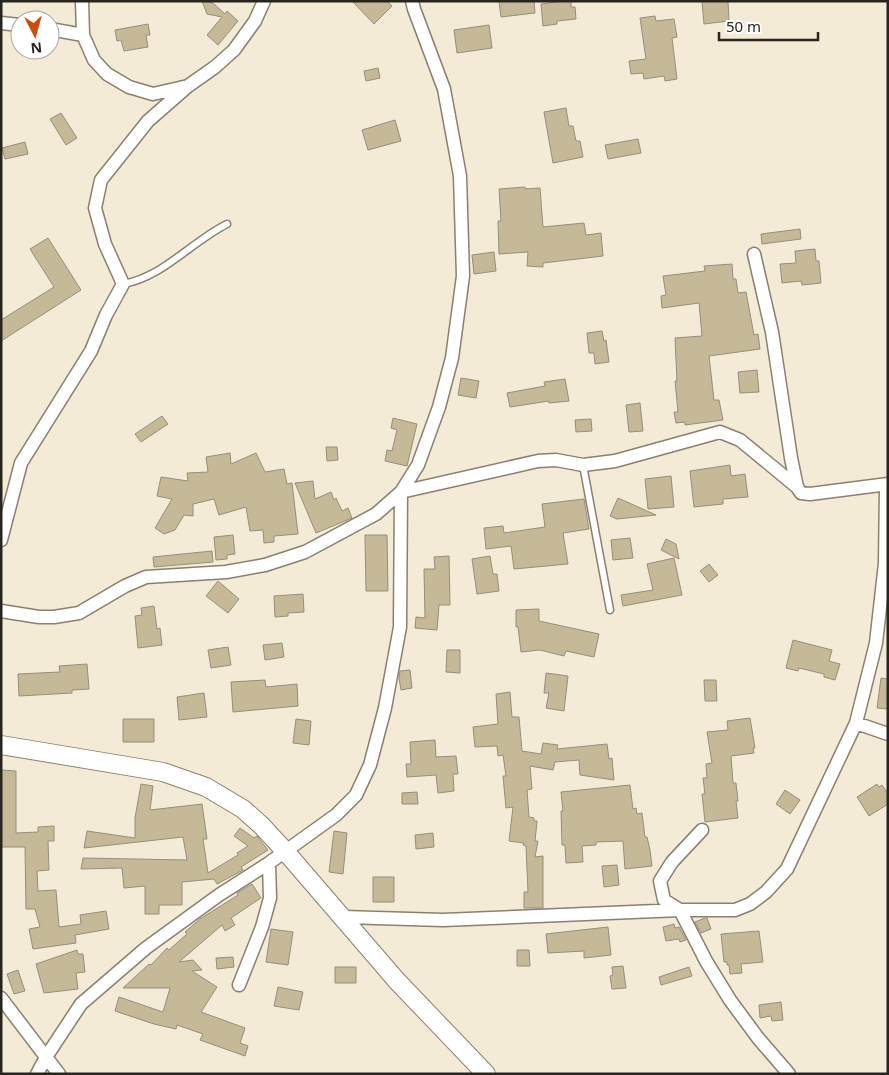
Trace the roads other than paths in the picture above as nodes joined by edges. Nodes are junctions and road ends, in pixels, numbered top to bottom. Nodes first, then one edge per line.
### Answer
1 (82, 1) edge
2 (264, 1) edge
3 (412, 1) edge
4 (60, 31) edge
5 (83, 35) junction
6 (188, 86) junction
7 (227, 224) dead end
8 (754, 254) dead end
9 (123, 284) junction
10 (583, 465) junction
11 (887, 484) edge
12 (797, 487) junction
13 (401, 492) junction
14 (1, 540) edge
15 (610, 610) dead end
16 (1, 611) edge
17 (856, 723) junction
18 (888, 734) edge
19 (1, 745) edge
20 (702, 830) dead end
21 (286, 851) junction
22 (269, 863) junction
23 (680, 910) junction
24 (343, 917) junction
25 (239, 985) dead end
26 (1, 998) edge
27 (46, 1057) junction
28 (38, 1074) edge
29 (59, 1074) edge
30 (486, 1074) edge
31 (789, 1074) edge

1 - 5 street
2 - 6 street
3 - 13 street
4 - 5 street
5 - 6 street
6 - 9 street
7 - 9 lane
8 - 12 street
9 - 14 street
10 - 12 street
10 - 13 street
10 - 15 lane
11 - 12 street
11 - 17 street
13 - 16 street
13 - 21 street
17 - 18 street
17 - 23 street
19 - 21 street
20 - 23 street
21 - 22 street
21 - 24 street
22 - 25 street
22 - 27 street
23 - 24 street
23 - 31 street
24 - 30 street
26 - 27 street
27 - 28 street
27 - 29 street

